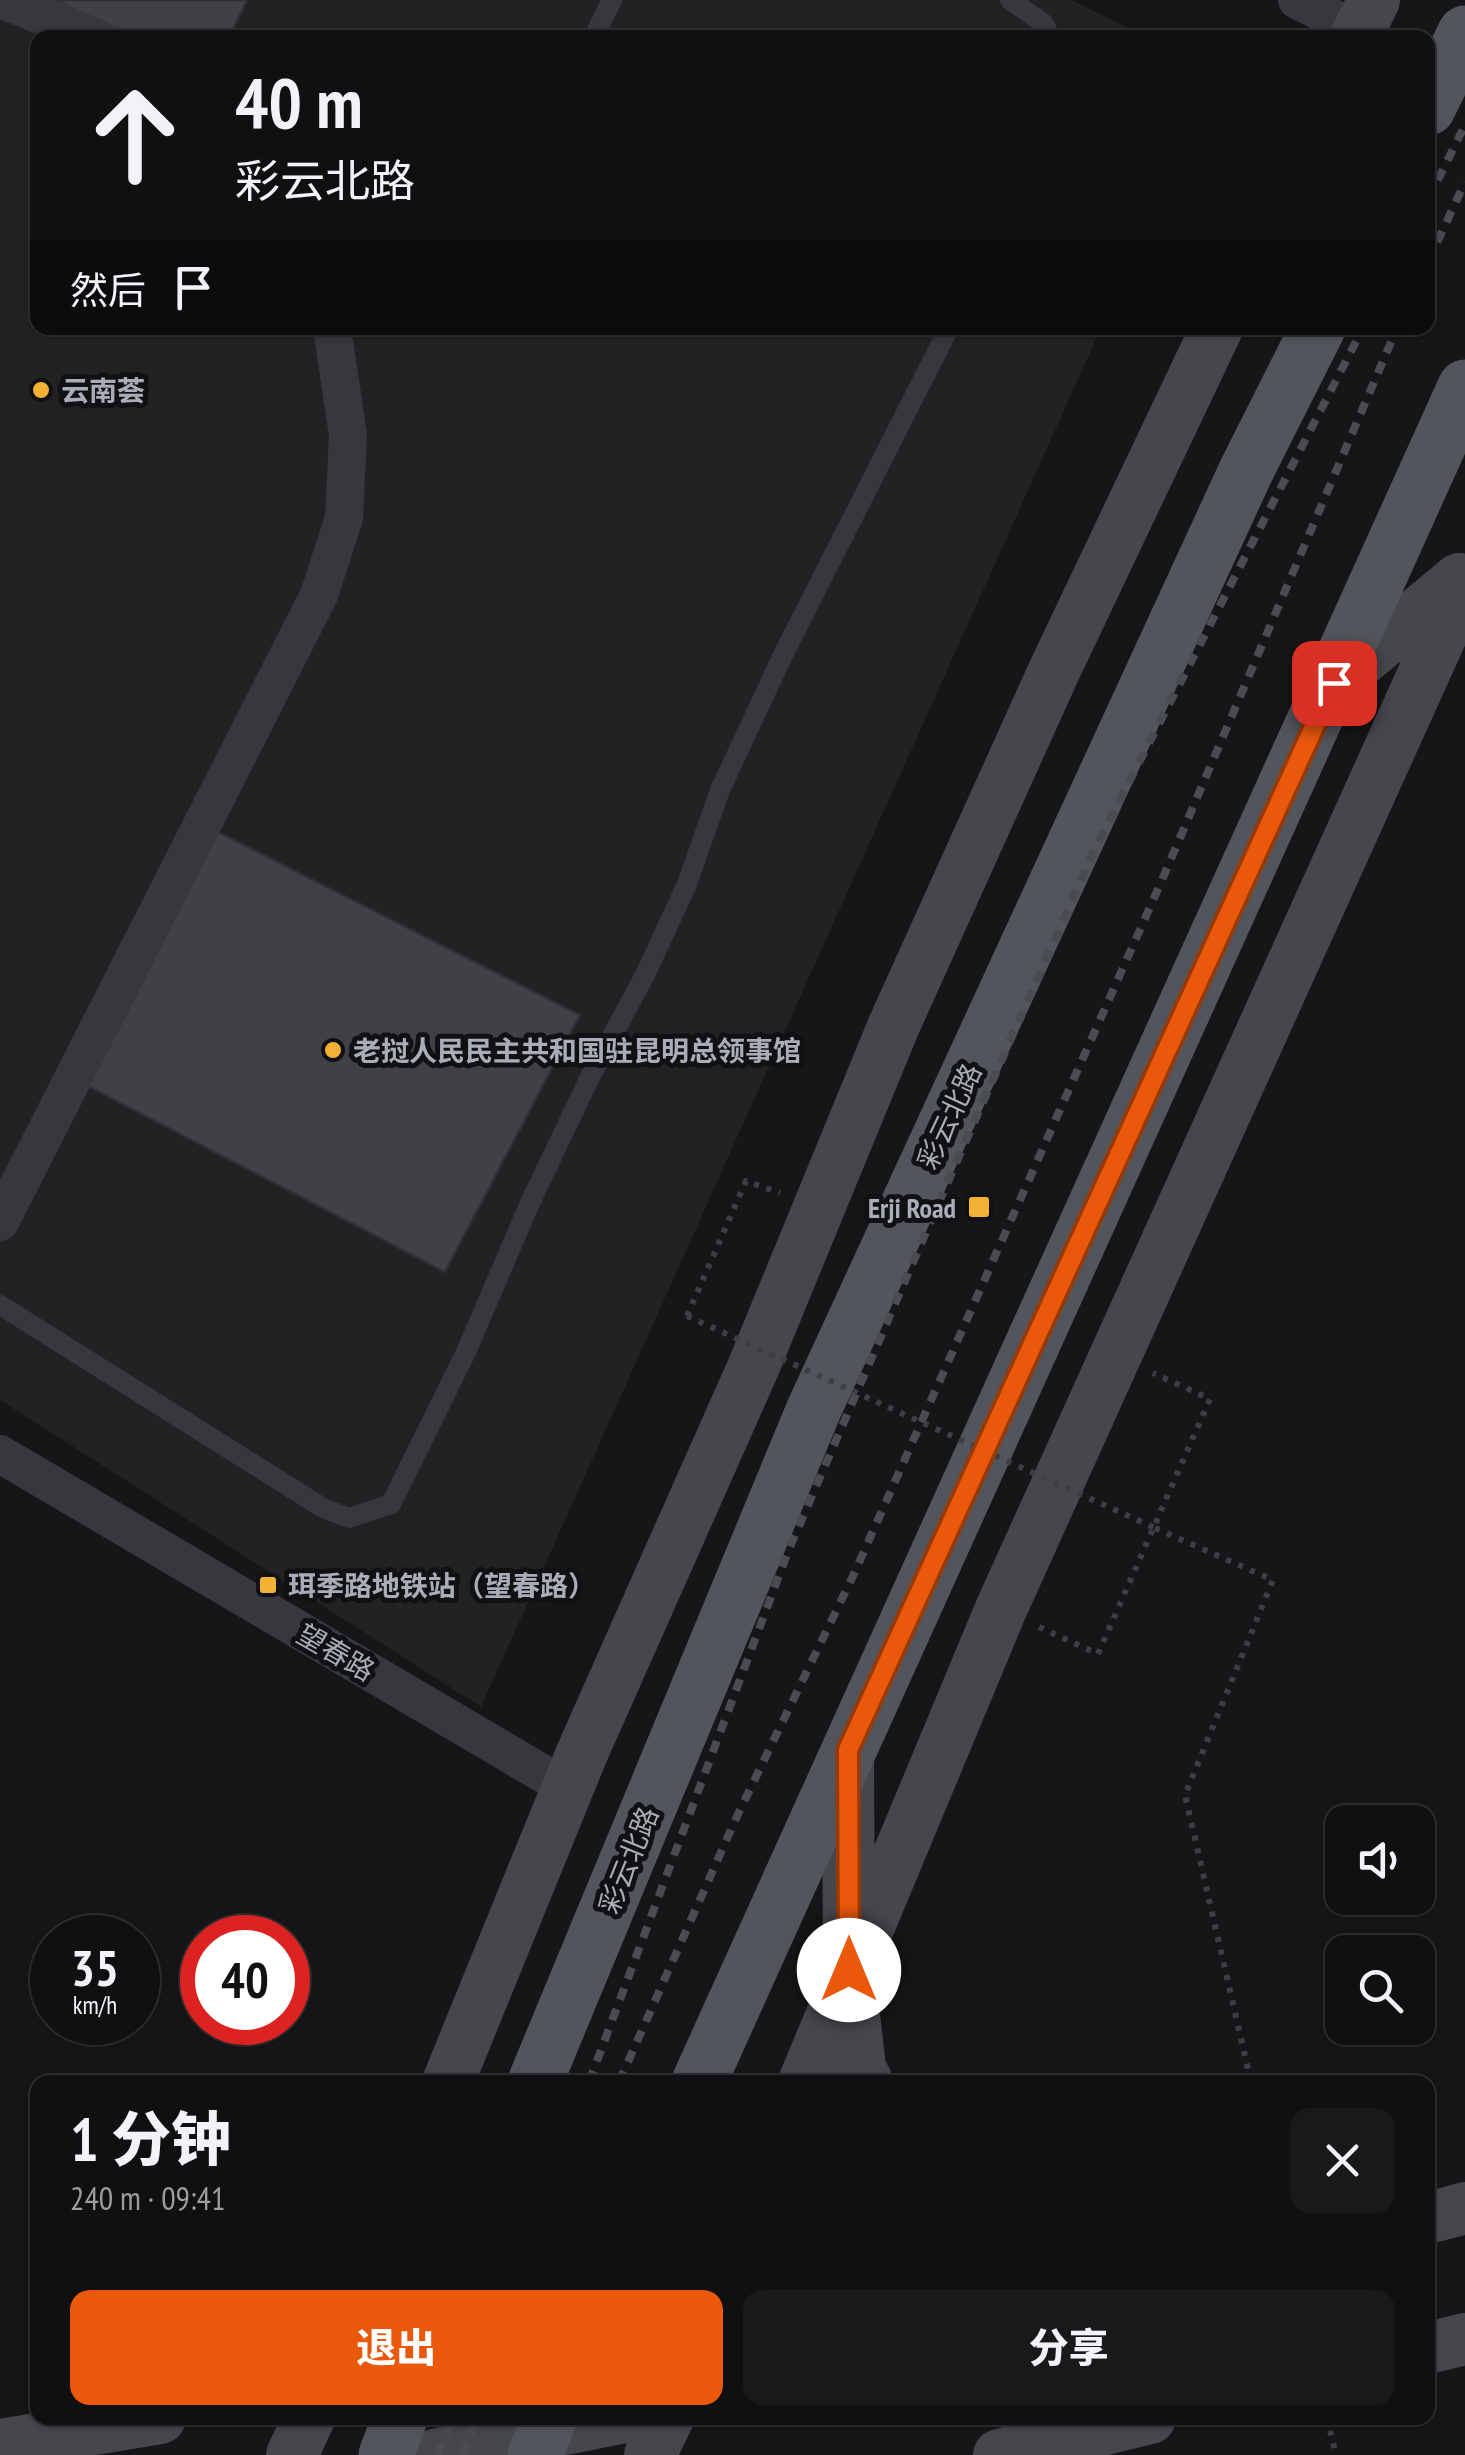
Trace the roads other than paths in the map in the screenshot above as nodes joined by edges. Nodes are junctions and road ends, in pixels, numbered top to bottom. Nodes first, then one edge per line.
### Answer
1 (3, 0) edge
2 (612, 0) edge
3 (1010, 0) edge
4 (1297, 0) edge
5 (1363, 23) edge
6 (76, 30) edge
7 (596, 30) edge
8 (1046, 30) edge
9 (1465, 33) edge
10 (1435, 94) edge
11 (333, 335) edge
12 (945, 335) edge
13 (1214, 335) edge
14 (1314, 335) edge
15 (1465, 387) edge
16 (1465, 574) edge
17 (1465, 589) edge
18 (1334, 683) junction
19 (0, 1222) edge
20 (0, 1304) edge
21 (0, 1454) edge
22 (848, 1750) junction
23 (569, 1788) junction
24 (849, 1970) junction
25 (451, 2075) edge
26 (539, 2075) edge
27 (702, 2075) edge
28 (807, 2075) edge
29 (864, 2075) edge
30 (1465, 2208) edge
31 (1435, 2216) edge
32 (1465, 2339) edge
33 (1435, 2346) edge
34 (119, 2425) edge
35 (306, 2425) edge
36 (397, 2425) edge
37 (590, 2425) edge
38 (665, 2425) edge
39 (1121, 2425) edge
40 (542, 2436) edge
41 (0, 2445) edge
42 (292, 2455) edge
43 (386, 2455) edge
44 (434, 2455) edge
45 (650, 2455) edge
46 (999, 2455) edge

1 - 6 street
2 - 7 lane
3 - 8 lane
4 - 5 street
9 - 10 main road
11 - 19 street
12 - 20 lane
13 - 23 street
14 - 26 main road, 彩云北路
15 - 18 main road
16 - 18 street
17 - 24 street
18 - 22 main road
21 - 23 street, 望春路
22 - 24 street
22 - 27 main road
23 - 25 street
24 - 28 street
24 - 29 street
30 - 31 street
32 - 33 street
34 - 41 street
35 - 42 street
36 - 43 main road
37 - 40 street
38 - 45 street
39 - 46 street
40 - 44 street

